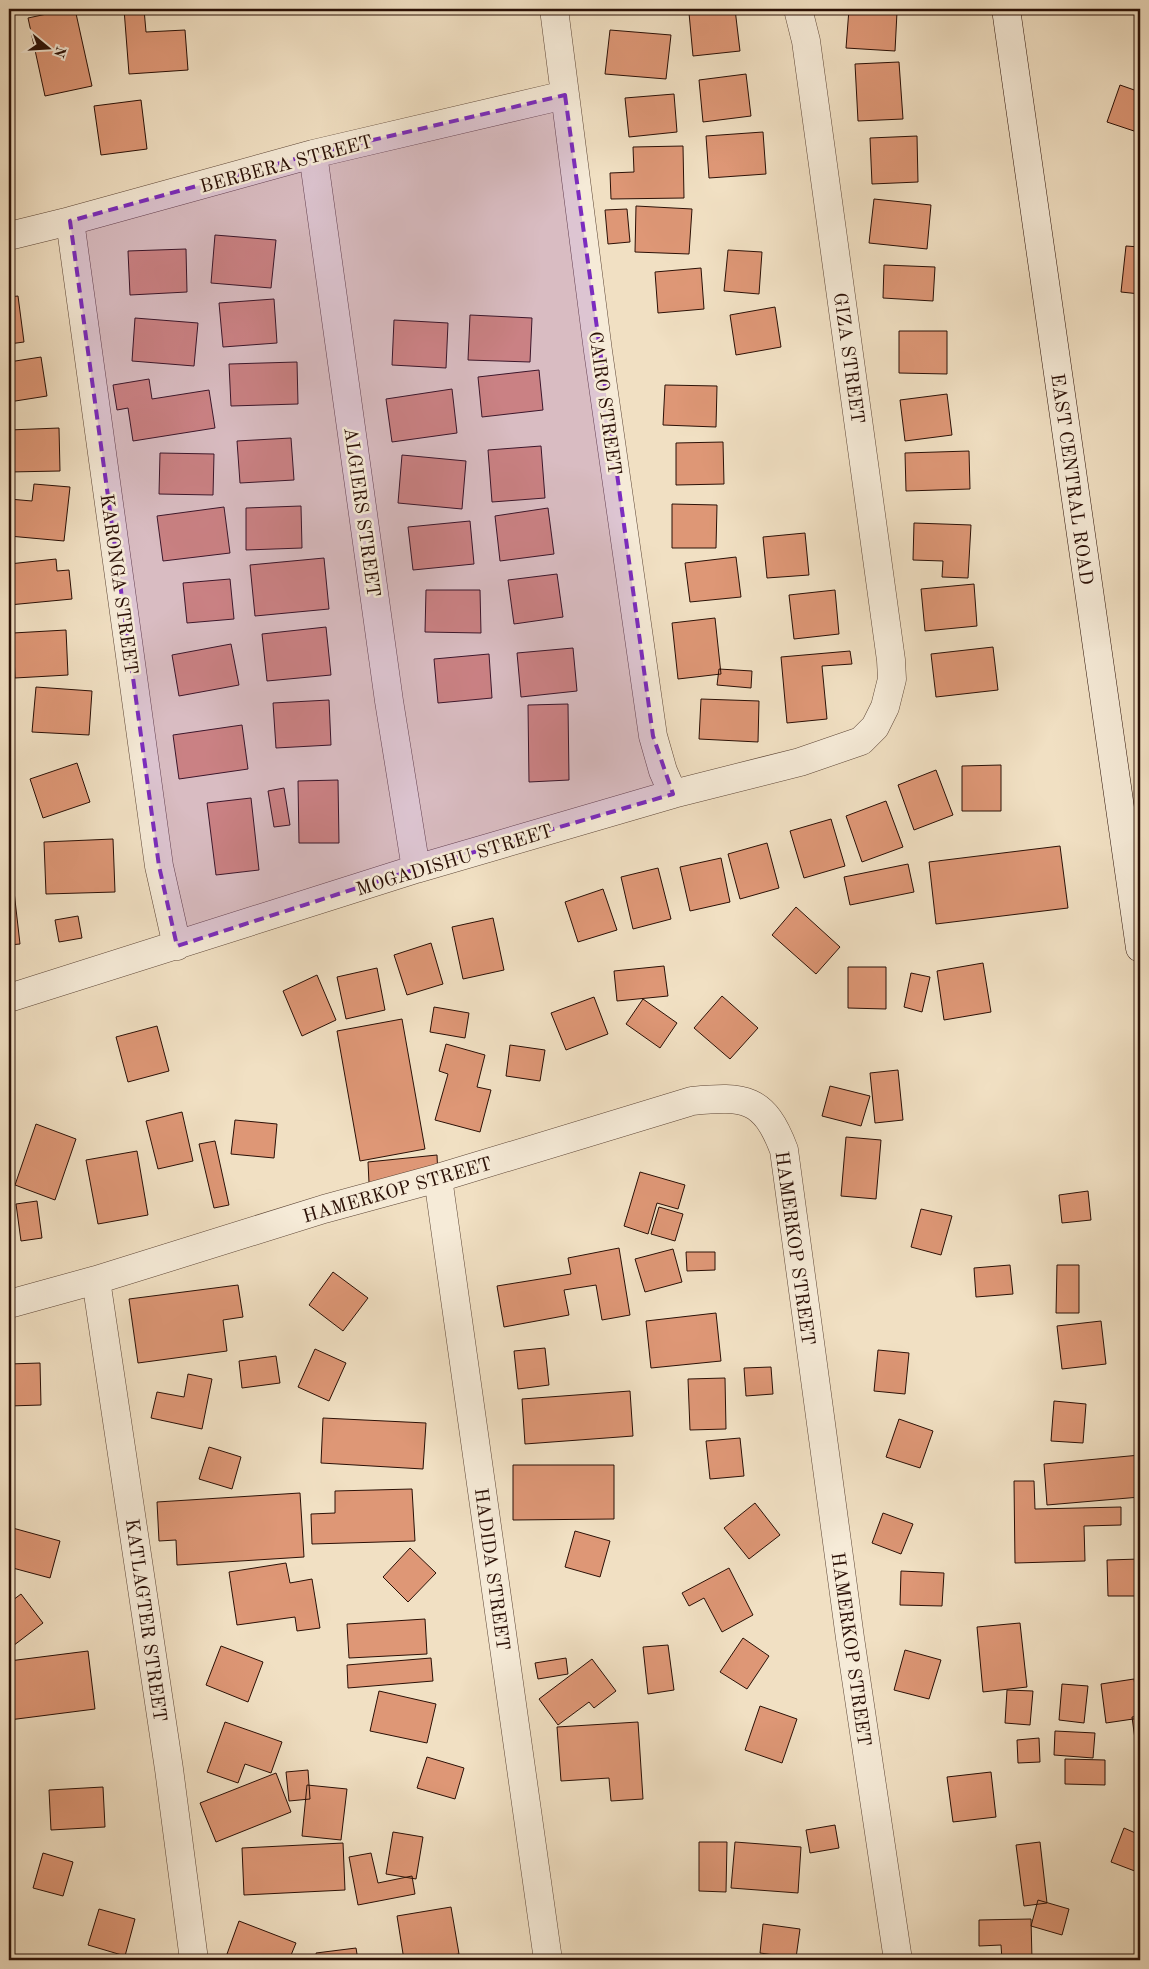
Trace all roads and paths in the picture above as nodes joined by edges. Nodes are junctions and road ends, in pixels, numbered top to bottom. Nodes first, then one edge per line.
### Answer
1 (554, 9) edge
2 (798, 9) edge
3 (1006, 9) edge
4 (565, 94) junction
5 (313, 154) junction
6 (70, 221) junction
7 (9, 236) edge
8 (885, 707) joint
9 (673, 794) junction
10 (416, 869) junction
11 (177, 946) junction
12 (1140, 948) edge
13 (9, 998) edge
14 (438, 1178) junction
15 (96, 1280) junction
16 (9, 1304) edge
17 (194, 1960) edge
18 (548, 1960) edge
19 (898, 1960) edge

1 - 4 street, CAIRO STREET
2 - 8 street, GIZA STREET
3 - 12 street, EAST CENTRAL ROAD
4 - 5 street, BERBERA STREET
4 - 9 street, CAIRO STREET
5 - 6 street, BERBERA STREET
5 - 10 street, ALGIERS STREET
6 - 7 street, BERBERA STREET
6 - 11 street, KARONGA STREET
8 - 9 street, MOGADISHU STREET
9 - 10 street, MOGADISHU STREET
10 - 11 street, MOGADISHU STREET
11 - 13 street, MOGADISHU STREET
14 - 15 street, HAMERKOP STREET
14 - 18 street, HADIDA STREET
14 - 19 street, HAMERKOP STREET
15 - 16 street, HAMERKOP STREET
15 - 17 street, KATLAGTER STREET

